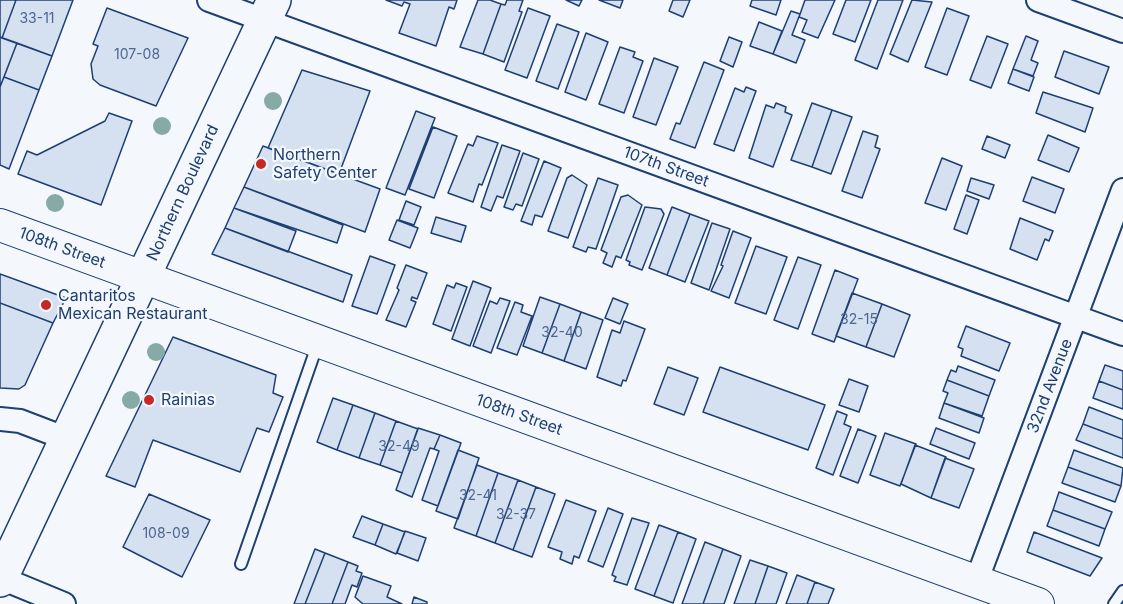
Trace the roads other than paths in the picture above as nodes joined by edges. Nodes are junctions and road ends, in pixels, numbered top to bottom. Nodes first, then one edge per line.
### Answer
1 (209, 0) edge
2 (1038, 0) edge
3 (269, 10) edge
4 (1123, 31) edge
5 (1123, 190) edge
6 (0, 225) edge
7 (142, 278) junction
8 (1076, 317) junction
9 (1123, 334) edge
10 (318, 342) junction
11 (0, 419) edge
12 (67, 439) junction
13 (241, 564) dead end
14 (1, 579) edge
15 (976, 582) junction
16 (1123, 591) edge
17 (64, 604) edge
18 (1038, 604) edge
19 (1114, 604) edge

1 - 3 street, 107th Street
2 - 4 street
3 - 7 main road, Northern Boulevard
3 - 8 street, 107th Street
5 - 8 street, 32nd Avenue
6 - 7 main road, 108th Street
7 - 10 main road, 108th Street
7 - 12 main road, Northern Boulevard
8 - 9 street, 107th Street
8 - 15 street, 32nd Avenue
10 - 13 lane
10 - 15 main road, 108th Street
11 - 12 street
12 - 14 main road, Northern Boulevard
14 - 17 street
15 - 18 main road, 108th Street
16 - 19 lane

